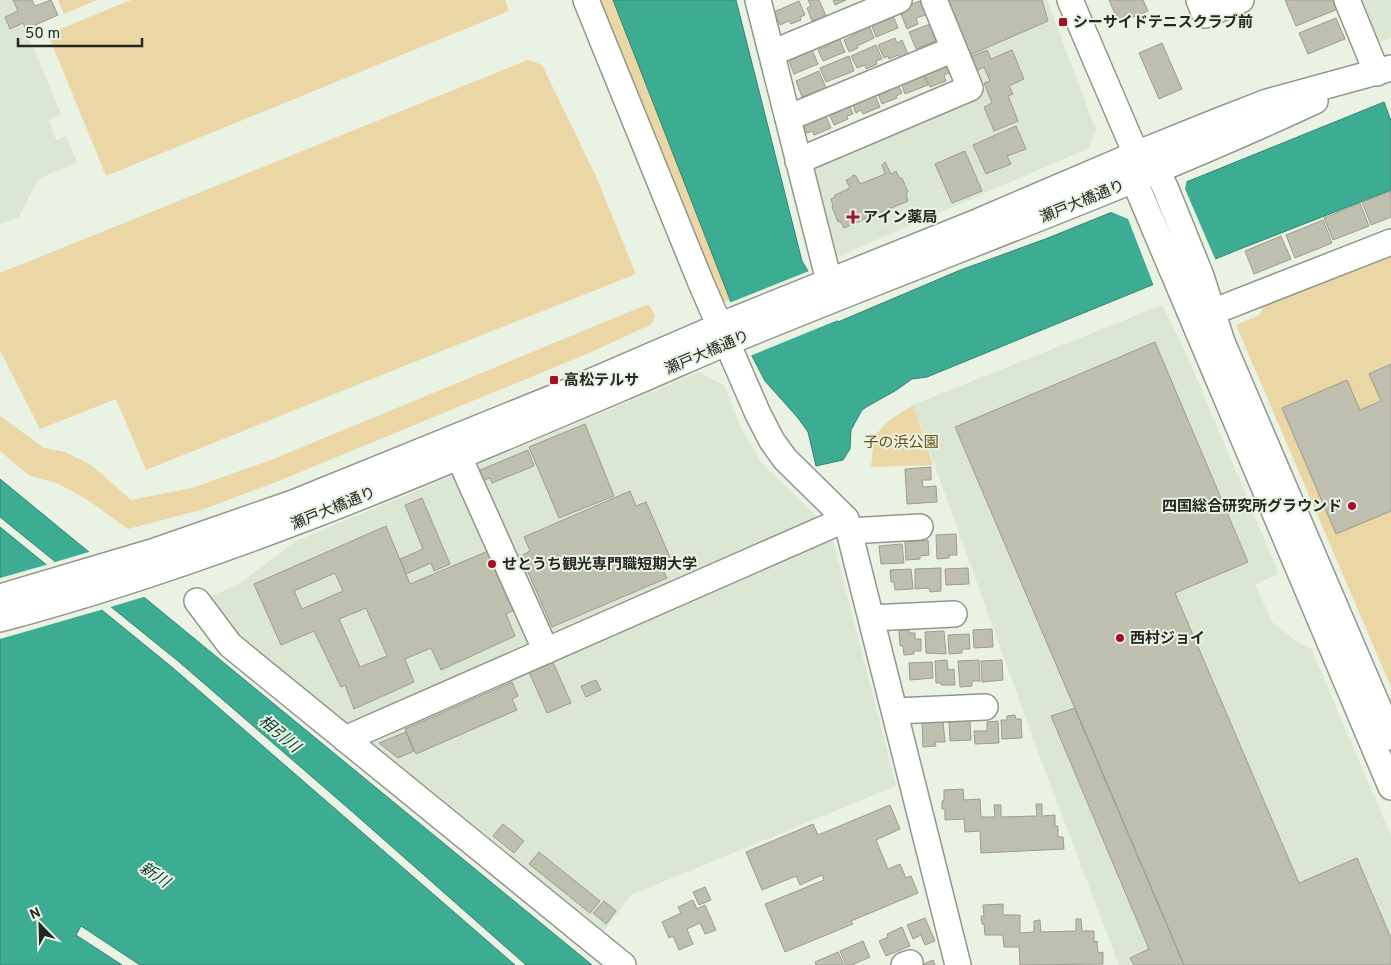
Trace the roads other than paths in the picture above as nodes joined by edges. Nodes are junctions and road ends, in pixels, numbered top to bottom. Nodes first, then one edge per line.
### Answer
1 (586, 0) edge
2 (758, 0) edge
3 (899, 0) edge
4 (934, 0) edge
5 (1070, 0) edge
6 (1199, 0) edge
7 (1241, 0) edge
8 (1347, 0) edge
9 (954, 48) junction
10 (772, 53) junction
11 (1384, 70) edge
12 (788, 118) junction
13 (1136, 154) junction
14 (798, 161) junction
15 (1161, 179) junction
16 (1138, 188) junction
17 (1391, 242) edge
18 (827, 292) junction
19 (1202, 315) junction
20 (731, 331) junction
21 (459, 457) junction
22 (847, 525) junction
23 (920, 527) dead end
24 (0, 597) edge
25 (197, 601) dead end
26 (954, 614) dead end
27 (871, 618) junction
28 (0, 619) edge
29 (546, 651) junction
30 (985, 707) dead end
31 (895, 711) junction
32 (1391, 737) edge
33 (345, 739) junction
34 (1391, 787) edge
35 (623, 965) edge
36 (958, 965) edge

1 - 20 street
2 - 10 street
3 - 10 street
4 - 9 street
5 - 13 street
6 - 7 street
8 - 11 street
9 - 12 street
9 - 14 street
10 - 12 street
11 - 13 street, 瀬戸大橋通り
11 - 15 street, 瀬戸大橋通り
12 - 14 street
13 - 15 street
13 - 16 street
13 - 18 street, 瀬戸大橋通り
14 - 18 street
15 - 16 street, 瀬戸大橋通り
15 - 19 street
16 - 18 street, 瀬戸大橋通り
16 - 19 street
17 - 19 street
18 - 20 street, 瀬戸大橋通り
19 - 32 street
19 - 34 street
20 - 21 street, 瀬戸大橋通り
20 - 22 street
20 - 24 street, 瀬戸大橋通り
21 - 28 street, 瀬戸大橋通り
21 - 29 street
22 - 23 street
22 - 27 street
22 - 29 street
25 - 33 street
26 - 27 street
27 - 31 street
29 - 33 street
30 - 31 street
31 - 36 street
33 - 35 street

